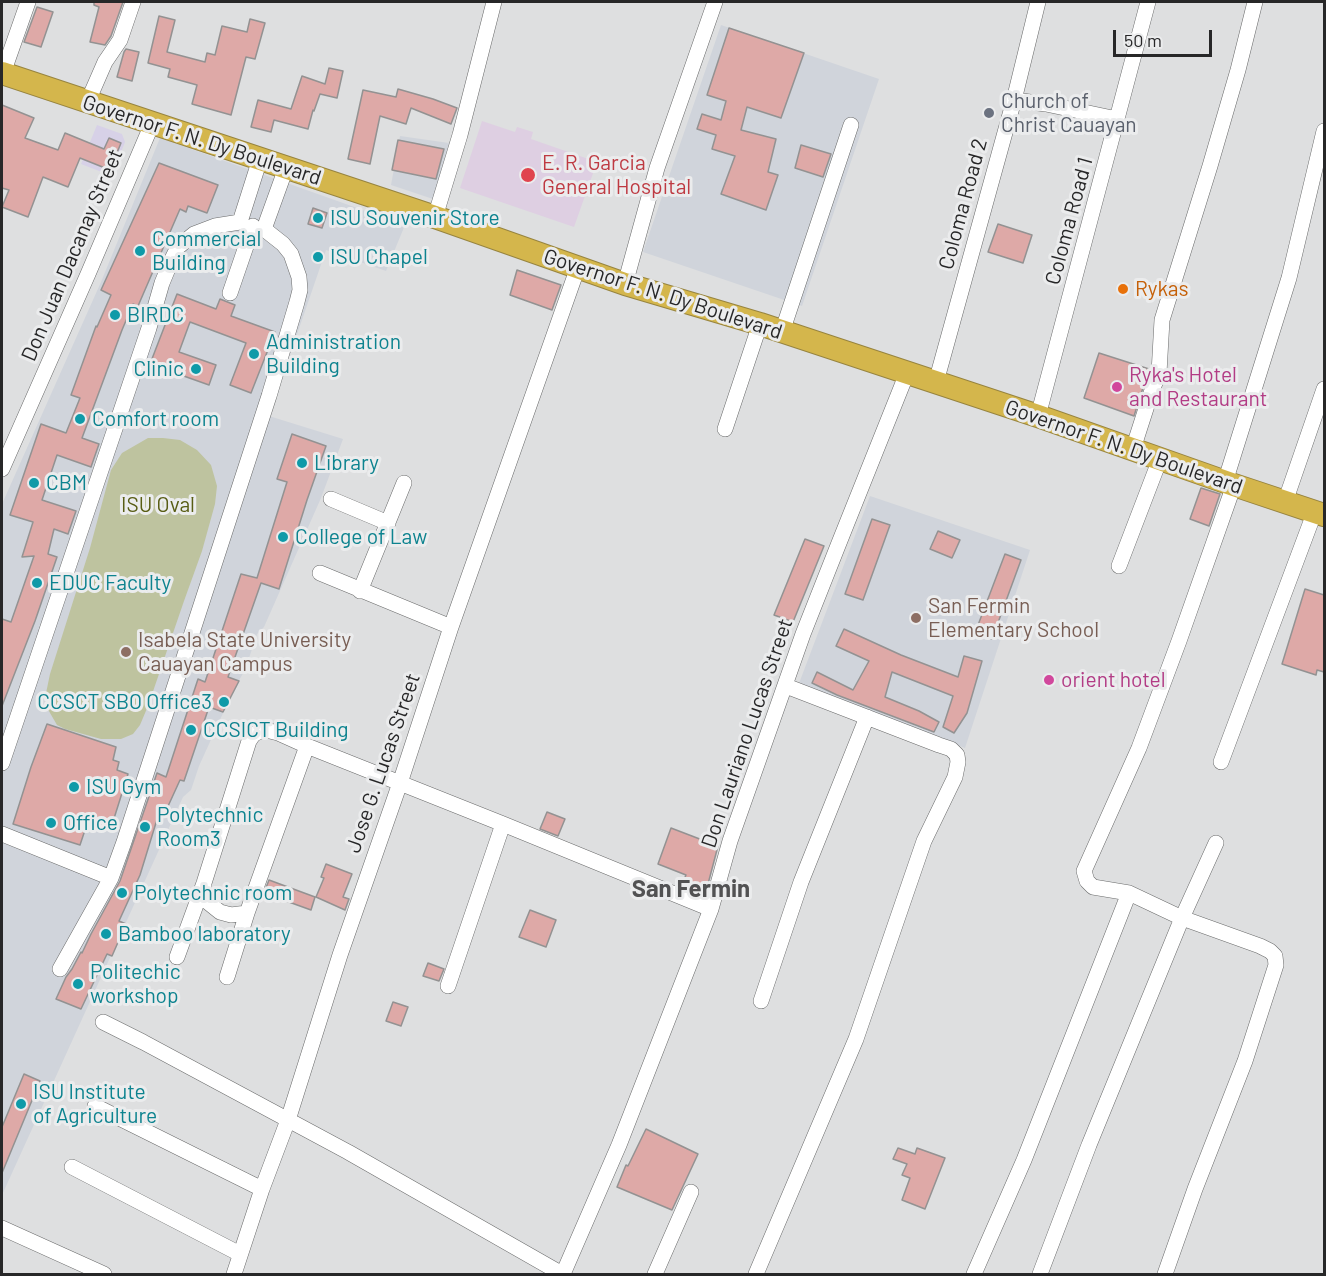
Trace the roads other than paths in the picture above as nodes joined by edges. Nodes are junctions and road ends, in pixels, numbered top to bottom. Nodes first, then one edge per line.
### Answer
1 (28, 2) edge
2 (133, 2) edge
3 (494, 2) edge
4 (715, 2) edge
5 (1038, 2) edge
6 (1148, 2) edge
7 (1255, 2) edge
8 (2, 75) edge
9 (1014, 100) junction
10 (88, 101) junction
11 (1117, 119) junction
12 (152, 124) junction
13 (851, 125) dead end
14 (1324, 131) edge
15 (260, 159) junction
16 (286, 168) junction
17 (435, 217) junction
18 (253, 226) junction
19 (578, 267) junction
20 (625, 284) junction
21 (230, 292) dead end
22 (760, 324) junction
23 (782, 332) junction
24 (907, 372) junction
25 (936, 382) junction
26 (1324, 389) edge
27 (1038, 416) junction
28 (726, 429) dead end
29 (1133, 449) junction
30 (1160, 459) junction
31 (2, 469) edge
32 (404, 483) dead end
33 (1229, 483) junction
34 (331, 499) dead end
35 (1285, 502) junction
36 (1320, 513) edge
37 (388, 523) junction
38 (1119, 566) dead end
39 (320, 573) dead end
40 (360, 591) junction
41 (451, 627) junction
42 (786, 686) junction
43 (867, 717) junction
44 (306, 746) junction
45 (1221, 762) dead end
46 (2, 763) edge
47 (400, 783) junction
48 (503, 824) junction
49 (2, 834) edge
50 (1216, 843) dead end
51 (111, 878) junction
52 (204, 883) junction
53 (1129, 893) junction
54 (711, 909) junction
55 (248, 913) junction
56 (1182, 918) junction
57 (177, 957) dead end
58 (60, 969) dead end
59 (227, 977) dead end
60 (448, 986) dead end
61 (761, 1001) dead end
62 (103, 1022) dead end
63 (95, 1106) dead end
64 (288, 1120) junction
65 (72, 1167) dead end
66 (262, 1189) junction
67 (691, 1192) dead end
68 (2, 1228) edge
69 (240, 1254) junction
70 (104, 1275) edge
71 (234, 1275) edge
72 (562, 1275) edge
73 (655, 1275) edge
74 (756, 1275) edge
75 (974, 1275) edge
76 (1040, 1275) edge
77 (1165, 1275) edge

1 - 8 street
2 - 10 street
3 - 17 street
4 - 20 street
5 - 9 street, Coloma Road 2
6 - 11 street, Coloma Road 1
7 - 29 street
8 - 10 highway, Governor F. N. Dy Boulevard
9 - 11 street
9 - 25 street, Coloma Road 2
10 - 12 highway, Governor F. N. Dy Boulevard
11 - 27 street, Coloma Road 1
12 - 15 highway, Governor F. N. Dy Boulevard
12 - 31 street, Don Juan Dacanay Street
13 - 23 street
14 - 33 street
15 - 16 highway, Governor F. N. Dy Boulevard
15 - 18 street
16 - 17 highway, Governor F. N. Dy Boulevard
16 - 18 street
17 - 19 highway, Governor F. N. Dy Boulevard
18 - 21 street
18 - 46 street
18 - 51 street
19 - 20 highway, Governor F. N. Dy Boulevard
19 - 41 street, Jose G. Lucas Street
20 - 22 highway, Governor F. N. Dy Boulevard
22 - 23 highway, Governor F. N. Dy Boulevard
22 - 28 street
23 - 24 highway, Governor F. N. Dy Boulevard
24 - 25 highway, Governor F. N. Dy Boulevard
24 - 42 street, Don Lauriano Lucas Street
25 - 27 highway, Governor F. N. Dy Boulevard
26 - 35 street
27 - 29 highway, Governor F. N. Dy Boulevard
29 - 30 highway, Governor F. N. Dy Boulevard
30 - 33 highway, Governor F. N. Dy Boulevard
30 - 38 street
32 - 37 street
33 - 35 highway, Governor F. N. Dy Boulevard
33 - 53 street
34 - 37 street
35 - 36 highway, Governor F. N. Dy Boulevard
36 - 45 street
37 - 40 street
39 - 40 street
40 - 41 street
41 - 47 street, Jose G. Lucas Street
42 - 43 street
42 - 54 street, Don Lauriano Lucas Street
43 - 61 street
43 - 74 street
44 - 47 street
44 - 52 street
44 - 55 street
47 - 48 street
47 - 64 street, Jose G. Lucas Street
48 - 54 street
48 - 60 street
49 - 51 street
50 - 56 street
51 - 58 street
52 - 55 street
52 - 57 street
53 - 56 street
53 - 75 street
54 - 72 street, Don Lauriano Lucas Street
55 - 59 street
56 - 76 street
56 - 77 street
62 - 64 street
63 - 66 street
64 - 66 street, Jose G. Lucas Street
64 - 72 street
65 - 69 street
66 - 69 street, Jose G. Lucas Street
67 - 73 street
68 - 70 street
69 - 71 street, Jose G. Lucas Street

